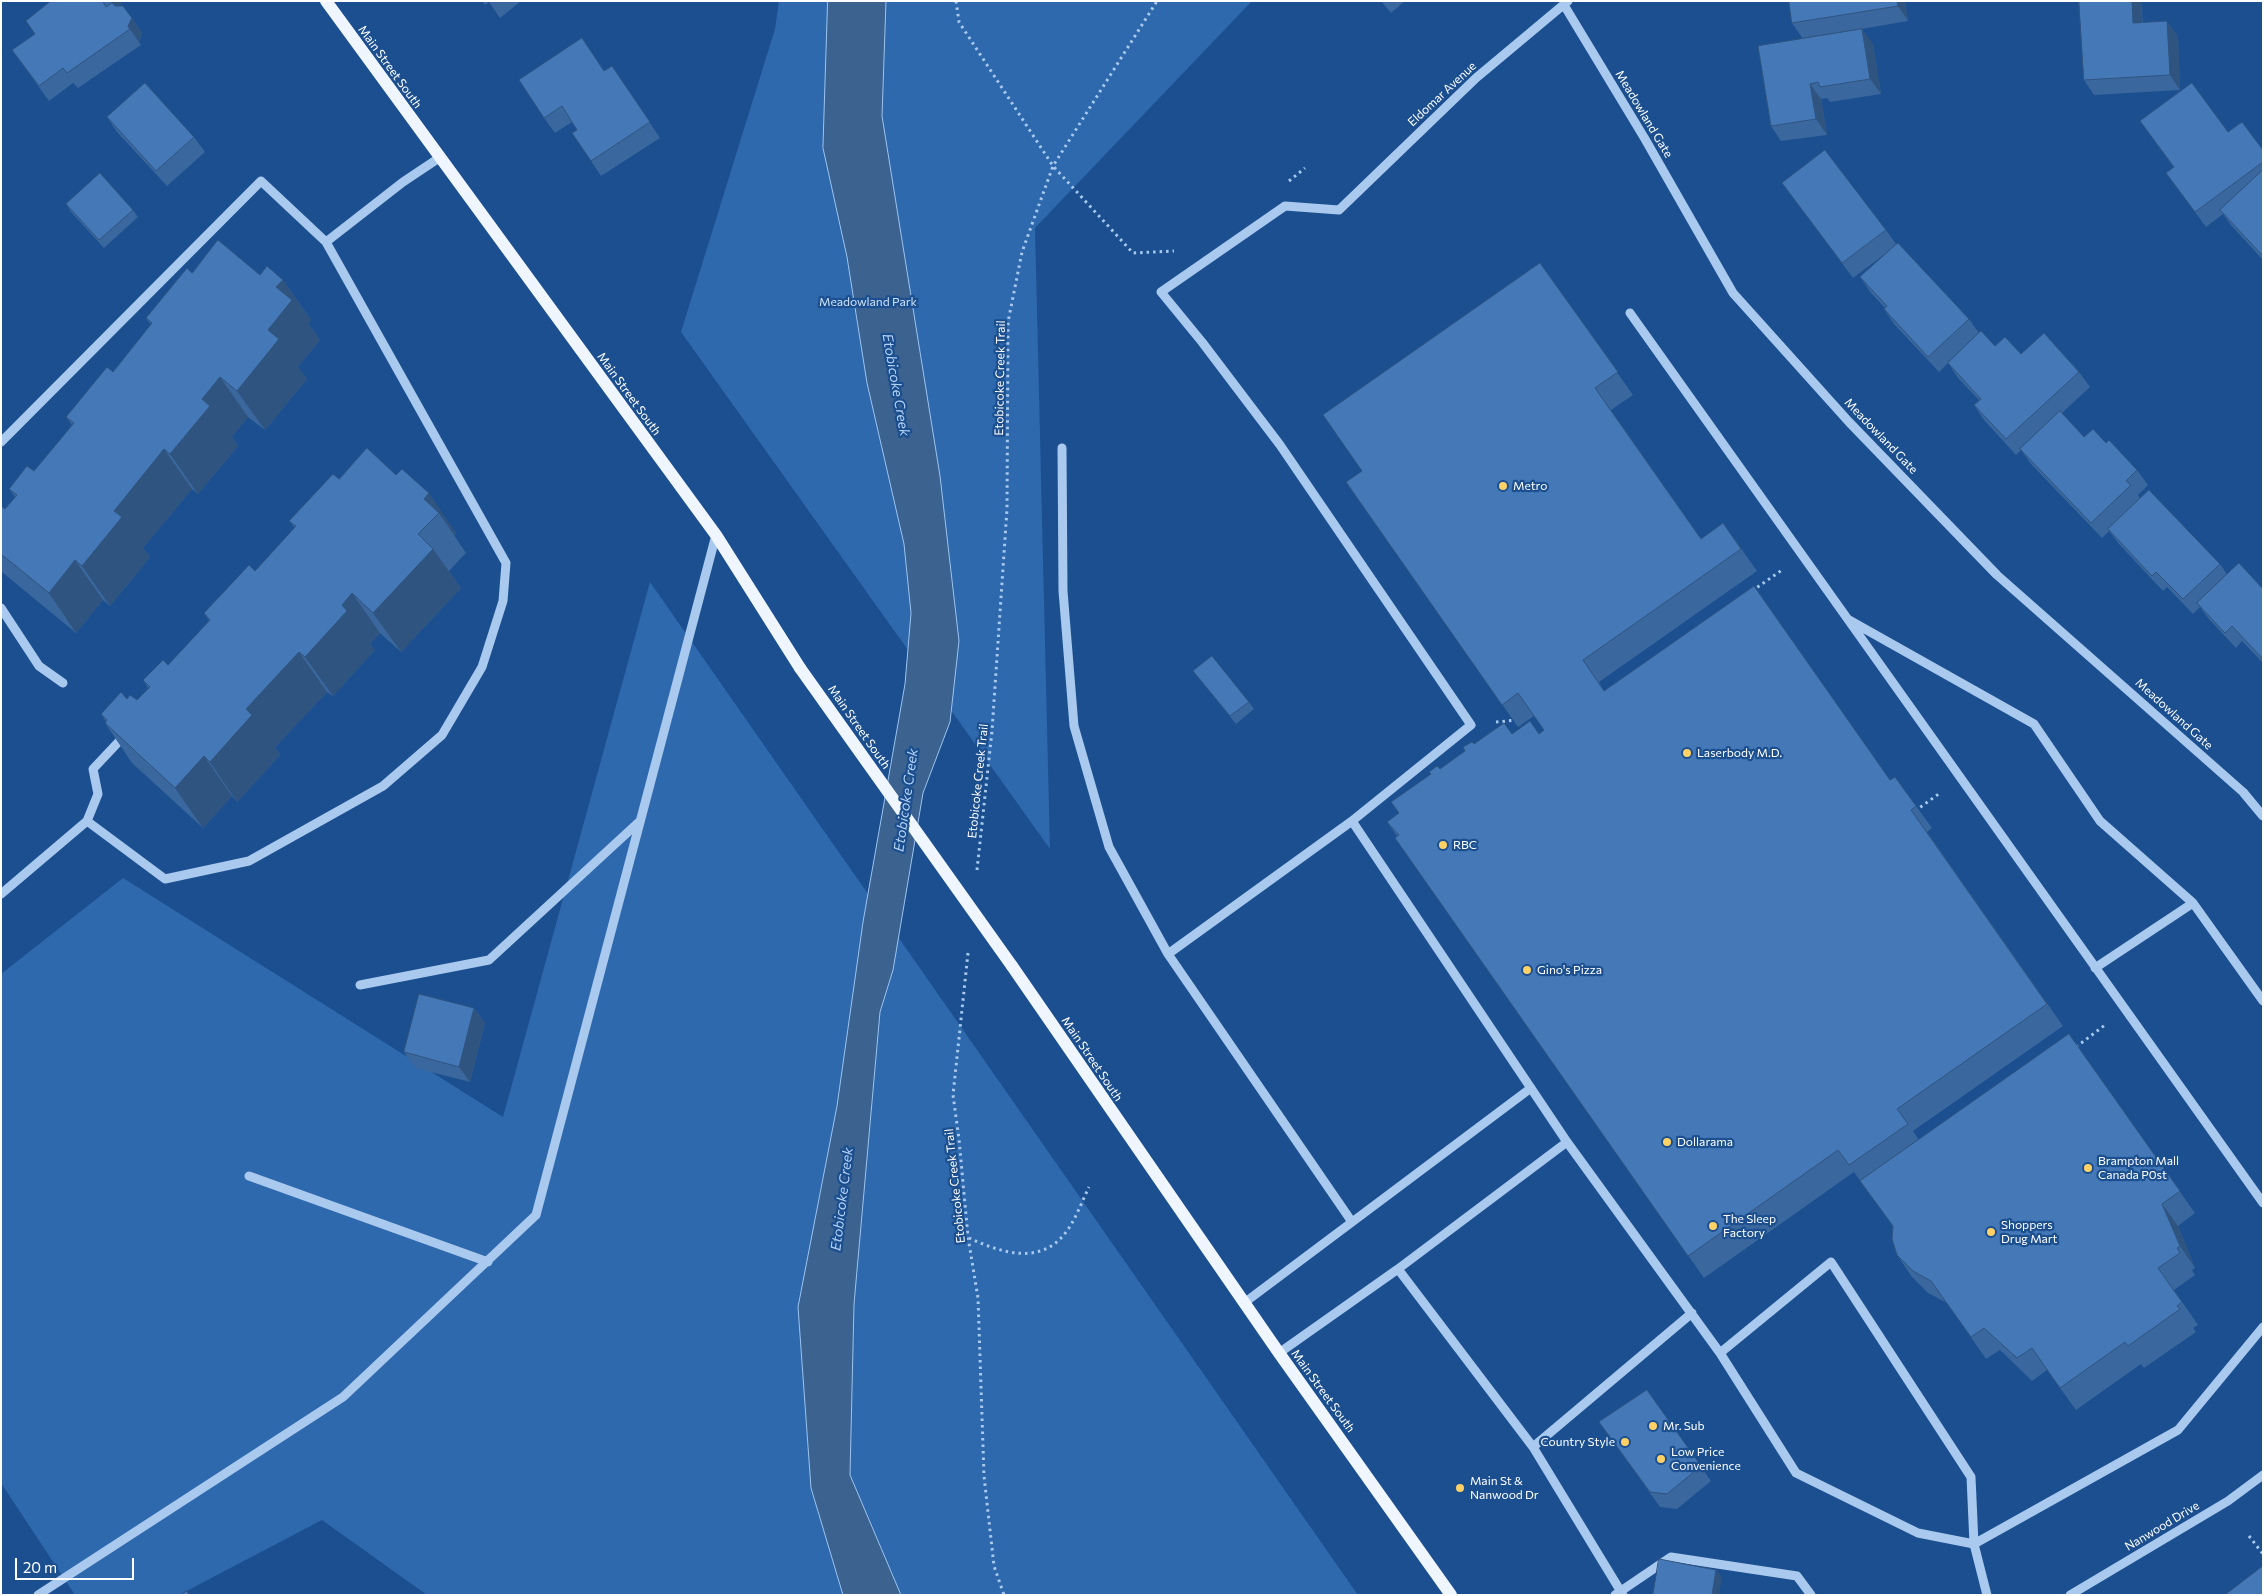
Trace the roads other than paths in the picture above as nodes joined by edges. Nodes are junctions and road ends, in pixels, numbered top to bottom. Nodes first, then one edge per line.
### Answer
1 (326, 1) edge
2 (1566, 3) edge
3 (439, 158) junction
4 (326, 242) junction
5 (1630, 312) dead end
6 (1, 442) edge
7 (1062, 448) dead end
8 (716, 535) junction
9 (1, 608) edge
10 (1846, 618) junction
11 (63, 683) dead end
12 (131, 728) edge
13 (2263, 816) edge
14 (87, 821) junction
15 (640, 821) junction
16 (1352, 821) junction
17 (1, 894) edge
18 (2193, 903) junction
19 (1168, 954) junction
20 (2095, 968) junction
21 (360, 985) dead end
22 (2263, 1001) edge
23 (1531, 1088) junction
24 (1567, 1142) junction
25 (249, 1176) dead end
26 (2263, 1203) edge
27 (1352, 1222) junction
28 (488, 1262) junction
29 (1398, 1269) junction
30 (1244, 1303) junction
31 (1692, 1313) junction
32 (2263, 1327) edge
33 (1279, 1353) junction
34 (1720, 1353) junction
35 (1533, 1447) junction
36 (2263, 1475) edge
37 (1974, 1544) junction
38 (1619, 1594) edge
39 (38, 1595) edge
40 (1450, 1595) edge
41 (1811, 1595) edge
42 (1987, 1595) edge
43 (2070, 1595) edge

1 - 3 main road, Main Street South
2 - 13 street, Meadowland Gate
2 - 16 street, Eldomar Avenue
3 - 4 street
3 - 8 main road, Main Street South
4 - 6 street
4 - 14 street
5 - 10 street
7 - 19 street
8 - 15 street
8 - 30 main road, Main Street South, bridge
9 - 11 street
10 - 18 street
10 - 20 street
12 - 14 street
14 - 17 street
15 - 21 street
15 - 28 street
16 - 19 street
16 - 23 street
18 - 20 street
18 - 22 street
19 - 27 street
20 - 26 street
23 - 24 street
23 - 27 street
24 - 29 street
24 - 31 street
25 - 28 street
27 - 30 street
28 - 39 street
29 - 33 street
29 - 35 street
30 - 33 main road, Main Street South
31 - 34 street
31 - 35 street
32 - 37 street
33 - 40 main road, Main Street South
34 - 37 street
34 - 37 street
35 - 38 street
36 - 43 street, Nanwood Drive
37 - 42 street
38 - 41 street

